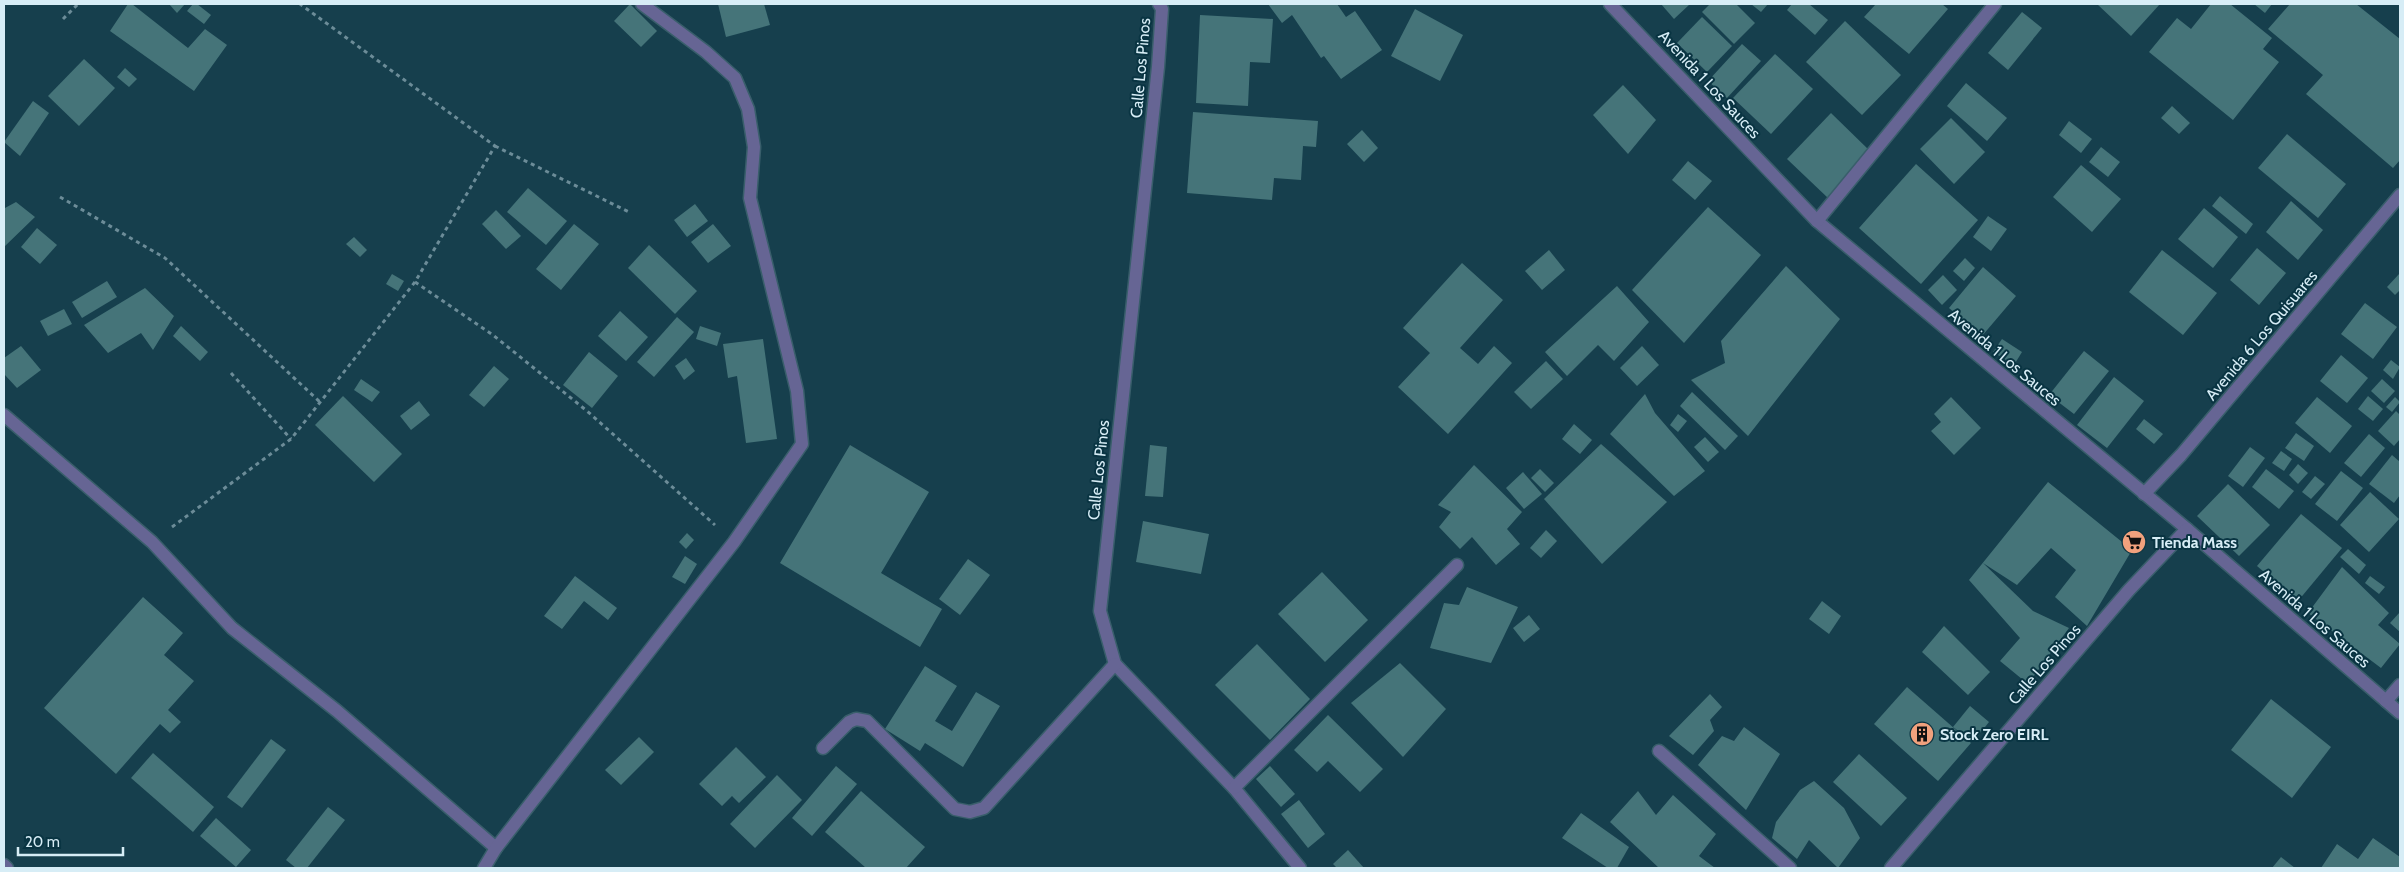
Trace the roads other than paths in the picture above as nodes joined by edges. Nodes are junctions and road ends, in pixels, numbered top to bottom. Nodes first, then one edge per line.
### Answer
1 (642, 4) edge
2 (1159, 4) edge
3 (1995, 4) edge
4 (1618, 6) edge
5 (2400, 195) edge
6 (1817, 221) junction
7 (4, 415) edge
8 (2144, 494) junction
9 (2187, 529) junction
10 (1457, 565) dead end
11 (1115, 664) junction
12 (2400, 685) edge
13 (2386, 702) junction
14 (2400, 713) edge
15 (823, 748) dead end
16 (1659, 752) dead end
17 (1234, 788) junction
18 (496, 848) junction
19 (4, 865) edge
20 (8, 868) edge
21 (484, 868) edge
22 (1300, 868) edge
23 (1790, 868) edge
24 (1891, 868) edge

1 - 18 street
2 - 11 street, Calle Los Pinos
3 - 6 street
4 - 6 street, Avenida 1 Los Sauces
5 - 8 street, Avenida 6 Los Quisuares
6 - 8 street, Avenida 1 Los Sauces
7 - 18 street
8 - 9 street, Avenida 1 Los Sauces
9 - 13 street, Avenida 1 Los Sauces
9 - 24 street, Calle Los Pinos
10 - 17 street
11 - 15 street
11 - 17 street, Calle Los Pinos
12 - 13 street
13 - 14 street, Avenida 1 Los Sauces
16 - 23 street
17 - 22 street, Calle Los Pinos
18 - 21 street
19 - 20 street

